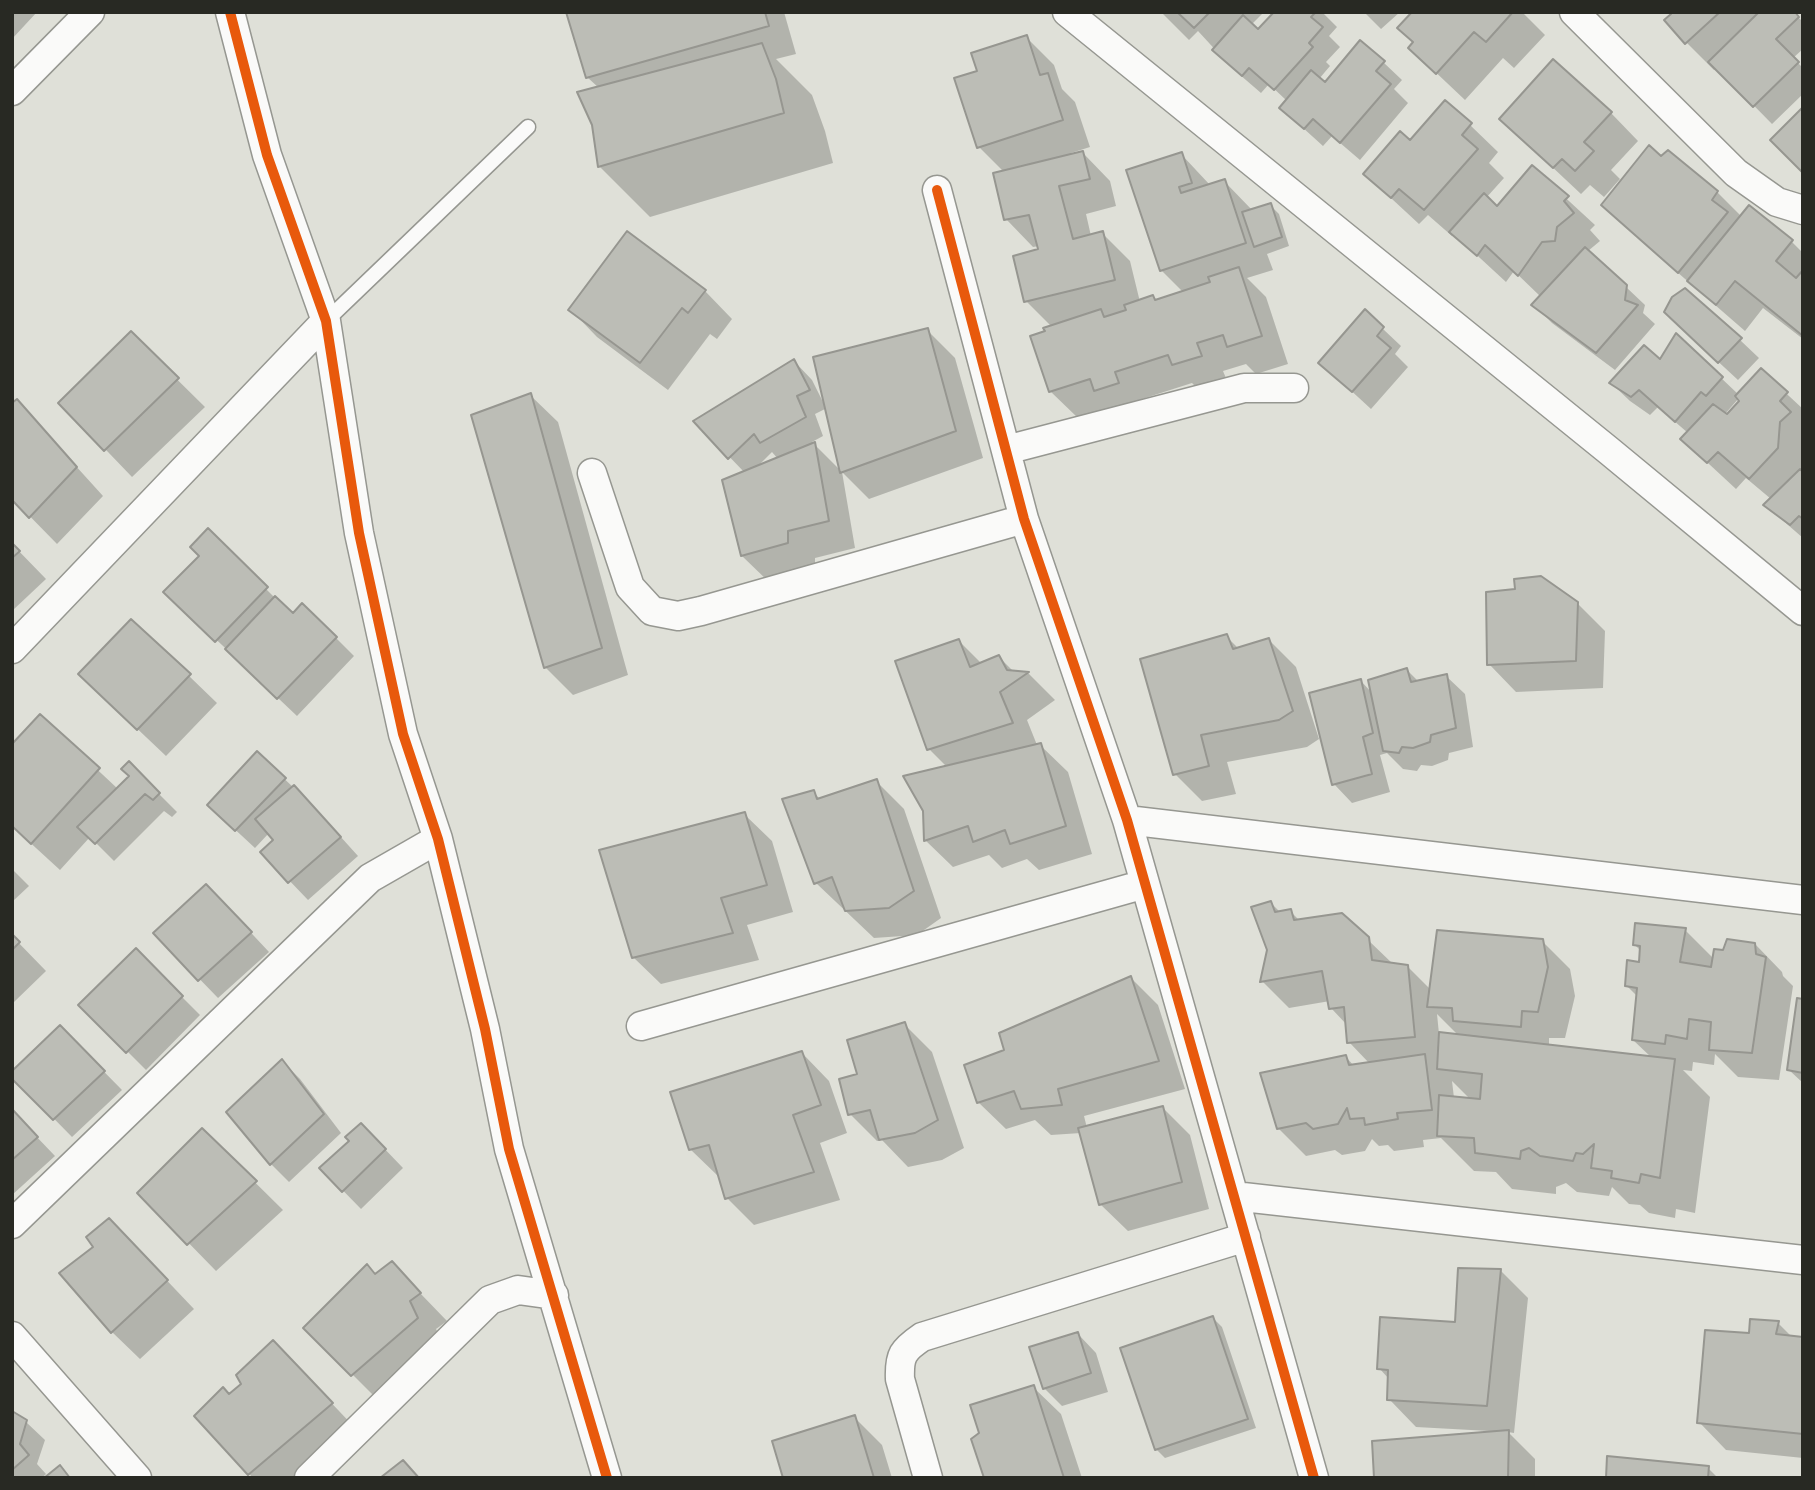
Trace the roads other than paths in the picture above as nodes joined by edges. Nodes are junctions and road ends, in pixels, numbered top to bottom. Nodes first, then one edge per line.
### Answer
1 (90, 12) edge
2 (230, 12) edge
3 (1068, 12) edge
4 (1574, 12) edge
5 (12, 91) edge
6 (528, 127) dead end
7 (937, 190) dead end
8 (1803, 210) edge
9 (326, 321) junction
10 (1294, 388) dead end
11 (1006, 450) junction
12 (592, 473) dead end
13 (1024, 519) junction
14 (1803, 611) edge
15 (12, 649) edge
16 (1127, 820) junction
17 (438, 839) junction
18 (1145, 884) junction
19 (1803, 900) edge
20 (641, 1026) dead end
21 (1234, 1196) junction
22 (12, 1224) edge
23 (1246, 1237) junction
24 (1803, 1260) edge
25 (554, 1295) junction
26 (12, 1336) edge
27 (137, 1478) edge
28 (309, 1478) edge
29 (607, 1478) edge
30 (928, 1478) edge
31 (1314, 1478) edge

1 - 5 street
2 - 9 street
3 - 14 street
4 - 8 street
6 - 9 lane
7 - 11 street
9 - 15 street
9 - 17 street
10 - 11 street
11 - 13 street
12 - 13 street
13 - 16 street
16 - 18 street
16 - 19 street
17 - 22 street
17 - 25 street
18 - 20 street
18 - 21 street
21 - 23 street
21 - 24 street
23 - 30 street
23 - 31 street
25 - 28 street
25 - 29 street
26 - 27 street

